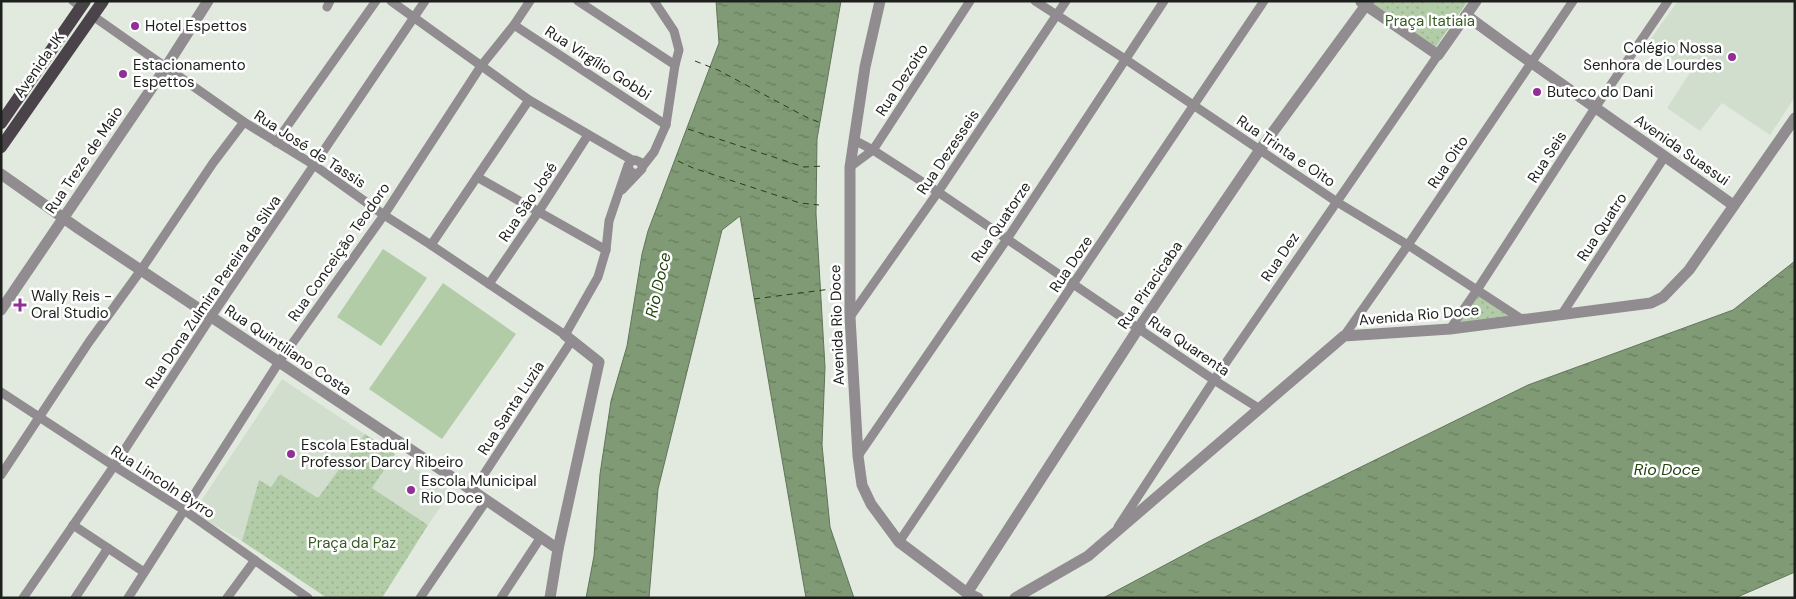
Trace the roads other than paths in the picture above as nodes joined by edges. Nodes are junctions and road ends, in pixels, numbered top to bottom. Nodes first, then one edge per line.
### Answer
1 (103, 1) edge
2 (208, 1) edge
3 (376, 1) edge
4 (391, 1) edge
5 (425, 1) edge
6 (530, 1) edge
7 (578, 1) edge
8 (654, 1) edge
9 (880, 1) edge
10 (970, 1) edge
11 (1035, 1) edge
12 (1066, 1) edge
13 (1164, 1) edge
14 (1264, 1) edge
15 (1476, 1) edge
16 (1573, 1) edge
17 (1668, 1) edge
18 (80, 3) edge
19 (1365, 3) edge
20 (93, 16) junction
21 (1056, 16) junction
22 (1466, 16) junction
23 (414, 17) junction
24 (514, 25) junction
25 (1438, 55) junction
26 (1125, 59) junction
27 (1531, 64) junction
28 (675, 65) junction
29 (481, 66) junction
30 (166, 67) junction
31 (529, 100) junction
32 (1194, 105) junction
33 (1595, 108) junction
34 (1795, 118) edge
35 (244, 122) junction
36 (1, 123) edge
37 (666, 124) junction
38 (588, 135) junction
39 (854, 140) junction
40 (276, 142) junction
41 (1, 147) edge
42 (873, 150) junction
43 (1259, 151) junction
44 (1665, 156) junction
45 (630, 162) junction
46 (314, 165) junction
47 (643, 166) junction
48 (850, 168) junction
49 (1, 174) edge
50 (636, 174) junction
51 (477, 177) junction
52 (938, 192) junction
53 (619, 194) junction
54 (1337, 202) junction
55 (1733, 205) junction
56 (539, 211) junction
57 (384, 215) junction
58 (64, 217) junction
59 (1007, 239) junction
60 (431, 245) junction
61 (1408, 245) junction
62 (606, 250) junction
63 (141, 270) junction
64 (489, 284) junction
65 (1075, 284) junction
66 (1478, 290) junction
67 (1, 310) edge
68 (1562, 314) junction
69 (211, 317) junction
70 (850, 317) junction
71 (1523, 320) junction
72 (1138, 329) junction
73 (1450, 329) junction
74 (1344, 336) junction
75 (568, 337) junction
76 (280, 362) junction
77 (1214, 380) junction
78 (1, 392) edge
79 (1260, 409) junction
80 (40, 417) junction
81 (858, 456) junction
82 (114, 466) junction
83 (1, 475) edge
84 (473, 491) junction
85 (486, 501) junction
86 (184, 510) junction
87 (73, 525) junction
88 (1114, 533) junction
89 (541, 537) junction
90 (899, 542) junction
91 (108, 548) junction
92 (558, 549) junction
93 (255, 560) junction
94 (144, 572) junction
95 (973, 596) edge
96 (23, 598) edge
97 (75, 598) edge
98 (128, 598) edge
99 (227, 598) edge
100 (308, 598) edge
101 (420, 598) edge
102 (501, 598) edge
103 (550, 598) edge
104 (1015, 598) edge

1 - 20 main road, Avenida JK
2 - 30 street, Rua Treze de Maio
3 - 40 street
4 - 23 street
5 - 23 street, Rua Dona Zulmira Pereira da Silva
6 - 24 street, Rua Conceição Teodoro
7 - 28 street
8 - 28 street
9 - 39 street, Avenida Rio Doce
10 - 42 street, Rua Dezoito
11 - 21 street, Rua Trinta e Oito
12 - 21 street, Rua Dezesseis
13 - 26 street, Rua Quatorze
14 - 32 street, Rua Doze
15 - 22 street, Rua Dez
16 - 27 street, Rua Oito
17 - 33 street, Rua Seis
18 - 36 main road, Avenida JK
19 - 25 street
19 - 43 street, Rua Piracicaba
20 - 30 street, Rua José de Tassis
20 - 41 main road, Avenida JK
21 - 26 street, Rua Trinta e Oito
21 - 52 street, Rua Dezesseis
22 - 25 street, Rua Dez
22 - 27 street, Avenida Suassui
23 - 29 street
23 - 46 street, Rua Dona Zulmira Pereira da Silva
24 - 29 street, Rua Conceição Teodoro
24 - 37 street, Rua Virgílio Gobbi
25 - 54 street, Rua Dez
26 - 32 street, Rua Trinta e Oito
26 - 59 street, Rua Quatorze
27 - 33 street, Avenida Suassui
27 - 61 street, Rua Oito
28 - 37 street
29 - 31 street
29 - 57 street, Rua Conceição Teodoro
30 - 35 street, Rua José de Tassis
30 - 58 street, Rua Treze de Maio
31 - 38 street
31 - 51 street
32 - 43 street, Rua Trinta e Oito
32 - 65 street, Rua Doze
33 - 44 street, Avenida Suassui
33 - 66 street, Rua Seis
34 - 55 street, Avenida Rio Doce
35 - 40 street, Rua José de Tassis
35 - 63 street
37 - 47 street
38 - 45 street
38 - 56 street, Rua São José
39 - 42 street, Rua Quarenta
39 - 48 street, Avenida Rio Doce
40 - 46 street, Rua José de Tassis
42 - 48 street, Rua Dezoito
42 - 52 street, Rua Quarenta
43 - 54 street, Rua Trinta e Oito
43 - 72 street, Rua Piracicaba
44 - 55 street, Avenida Suassui
44 - 68 street, Rua Quatro
45 - 47 street
45 - 50 street
45 - 53 street
46 - 57 street, Rua José de Tassis
46 - 69 street, Rua Dona Zulmira Pereira da Silva
47 - 50 street
48 - 70 street, Avenida Rio Doce
49 - 58 street, Rua Quintiliano Costa
50 - 53 street
51 - 56 street
51 - 60 street
52 - 59 street, Rua Quarenta
52 - 70 street, Rua Dezesseis
53 - 62 street
54 - 61 street, Rua Trinta e Oito
54 - 77 street, Rua Dez
55 - 68 street, Avenida Rio Doce
56 - 62 street
56 - 64 street, Rua São José
57 - 60 street, Rua José de Tassis
57 - 76 street, Rua Conceição Teodoro
58 - 63 street, Rua Quintiliano Costa
58 - 67 street, Rua Treze de Maio
59 - 65 street, Rua Quarenta
59 - 81 street, Rua Quatorze
60 - 64 street, Rua José de Tassis
61 - 66 street, Rua Trinta e Oito
61 - 74 street, Rua Oito
62 - 75 street
63 - 69 street, Rua Quintiliano Costa
63 - 80 street
64 - 75 street, Rua José de Tassis
65 - 72 street, Rua Quarenta
65 - 90 street, Rua Doze
66 - 71 street, Rua Trinta e Oito
66 - 73 street, Rua Seis
68 - 71 street, Avenida Rio Doce
69 - 76 street, Rua Quintiliano Costa
69 - 82 street, Rua Dona Zulmira Pereira da Silva
70 - 81 street, Avenida Rio Doce
71 - 73 street, Avenida Rio Doce
72 - 77 street, Rua Quarenta
72 - 95 street, Rua Piracicaba
73 - 74 street, Avenida Rio Doce
74 - 79 street, Avenida Rio Doce
75 - 84 street, Rua Santa Luzia
75 - 92 street
76 - 84 street, Rua Quintiliano Costa
76 - 86 street, Rua Conceição Teodoro
77 - 79 street, Rua Quarenta
77 - 88 street, Rua Dez
78 - 80 street, Rua Lincoln Byrro
79 - 88 street, Avenida Rio Doce
80 - 82 street, Rua Lincoln Byrro
80 - 83 street
81 - 90 street, Avenida Rio Doce
82 - 86 street, Rua Lincoln Byrro
82 - 87 street, Rua Dona Zulmira Pereira da Silva
84 - 85 street, Rua Quintiliano Costa
85 - 89 street, Rua Quintiliano Costa
85 - 101 street
86 - 93 street, Rua Lincoln Byrro
86 - 94 street, Rua Conceição Teodoro
87 - 91 street
87 - 96 street, Rua Dona Zulmira Pereira da Silva
88 - 104 street, Avenida Rio Doce
89 - 92 street, Rua Quintiliano Costa
89 - 102 street
90 - 95 street, Avenida Rio Doce
91 - 94 street
91 - 97 street
92 - 103 street
93 - 99 street
93 - 100 street, Rua Lincoln Byrro
94 - 98 street, Rua Conceição Teodoro

